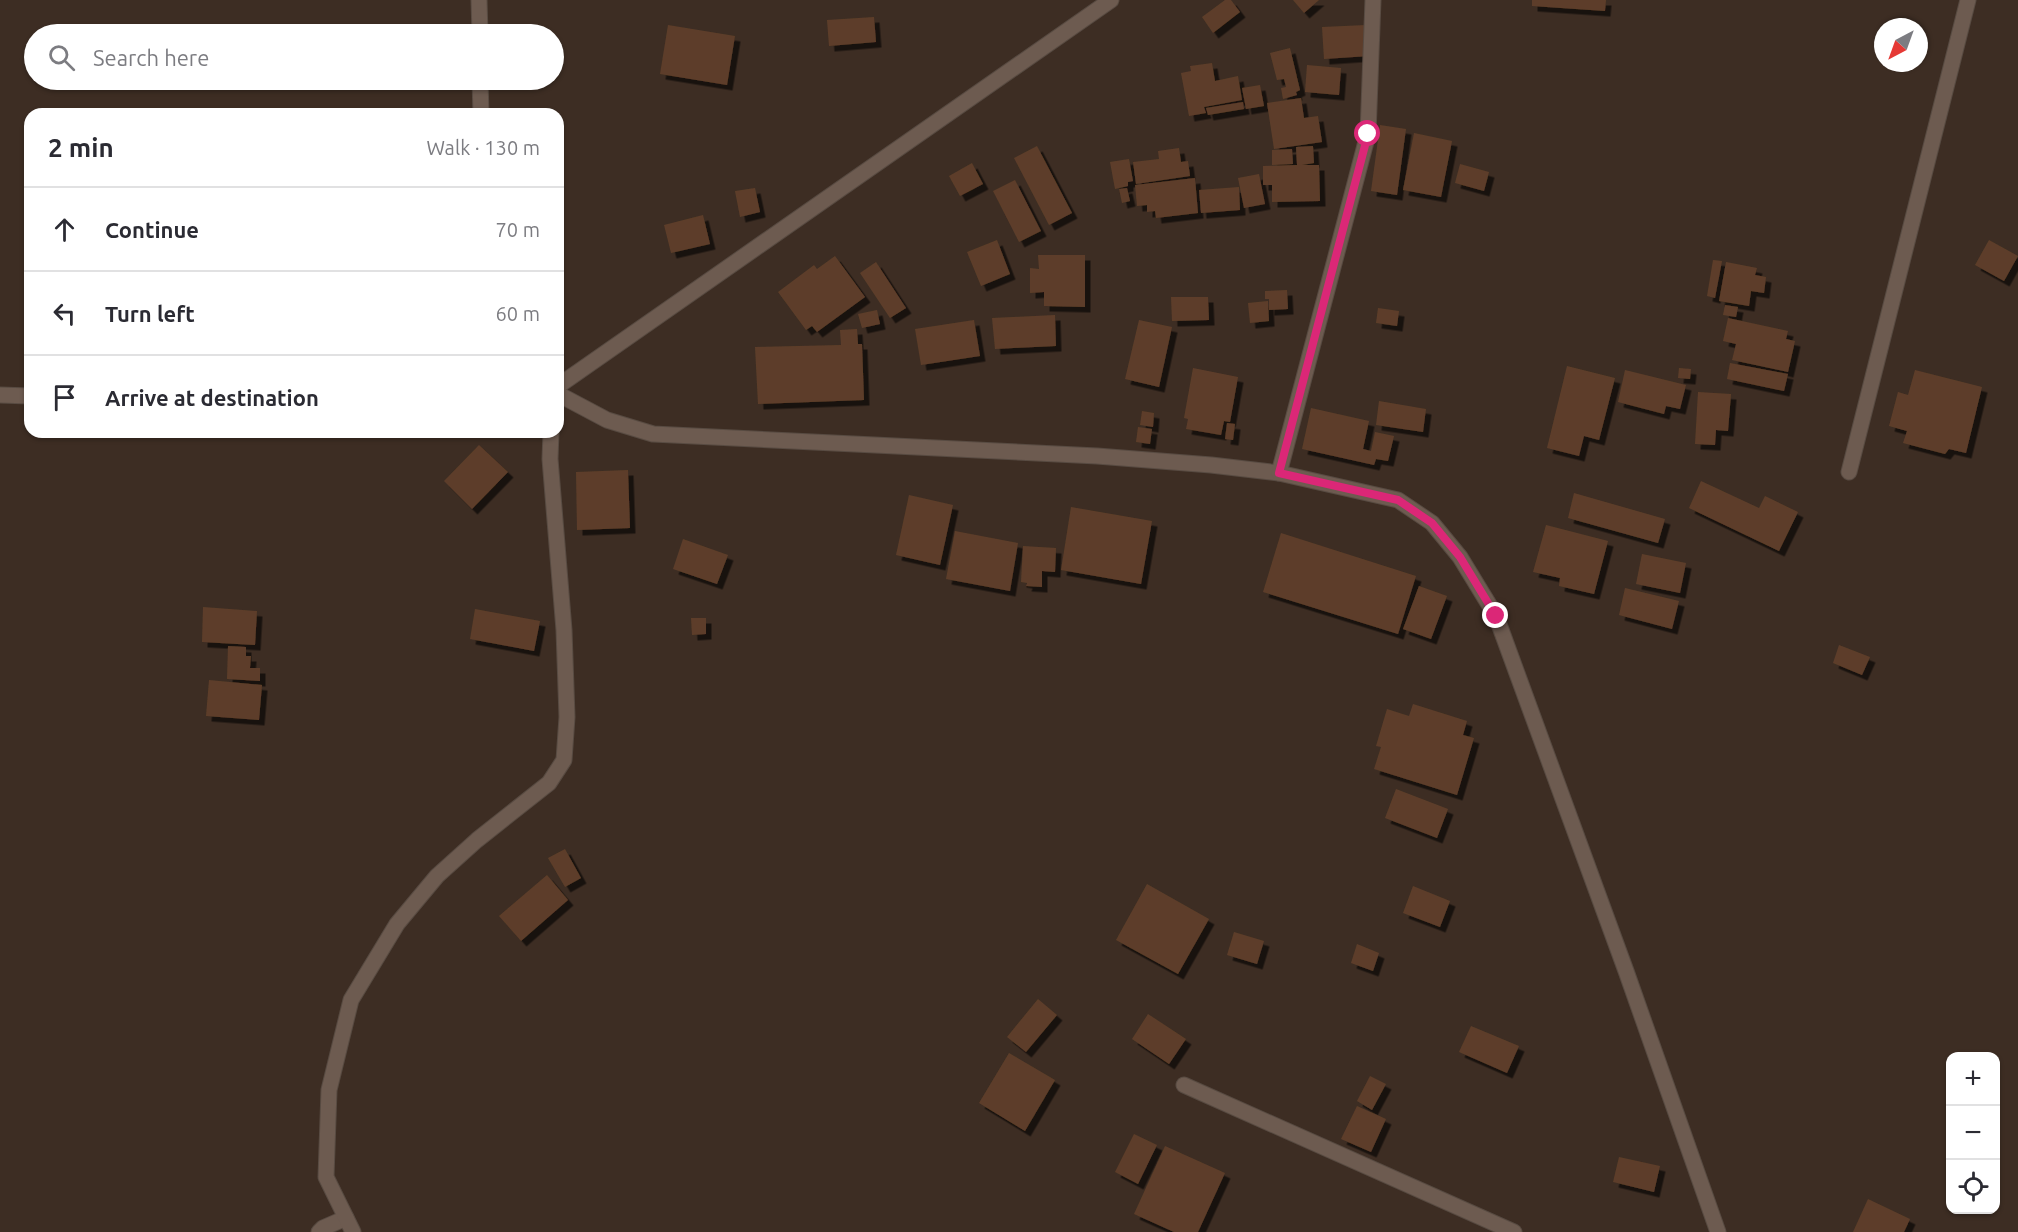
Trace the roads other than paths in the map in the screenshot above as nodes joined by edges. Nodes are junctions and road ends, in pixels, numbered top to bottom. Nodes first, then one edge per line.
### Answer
1 (480, 0) edge
2 (1111, 0) edge
3 (1373, 0) edge
4 (1968, 0) edge
5 (480, 24) edge
6 (480, 90) edge
7 (481, 108) edge
8 (564, 382) edge
9 (0, 395) edge
10 (24, 396) edge
11 (564, 397) edge
12 (551, 438) edge
13 (1849, 472) dead end
14 (1279, 473) junction
15 (1184, 1085) dead end
16 (346, 1218) junction
17 (319, 1232) edge
18 (353, 1232) edge
19 (1514, 1232) edge
20 (1718, 1232) edge

1 - 5 street
2 - 8 street
3 - 14 street
4 - 13 street
6 - 7 street
9 - 10 street
11 - 14 street
12 - 16 street
14 - 20 street
15 - 19 street
16 - 17 street
16 - 18 street

